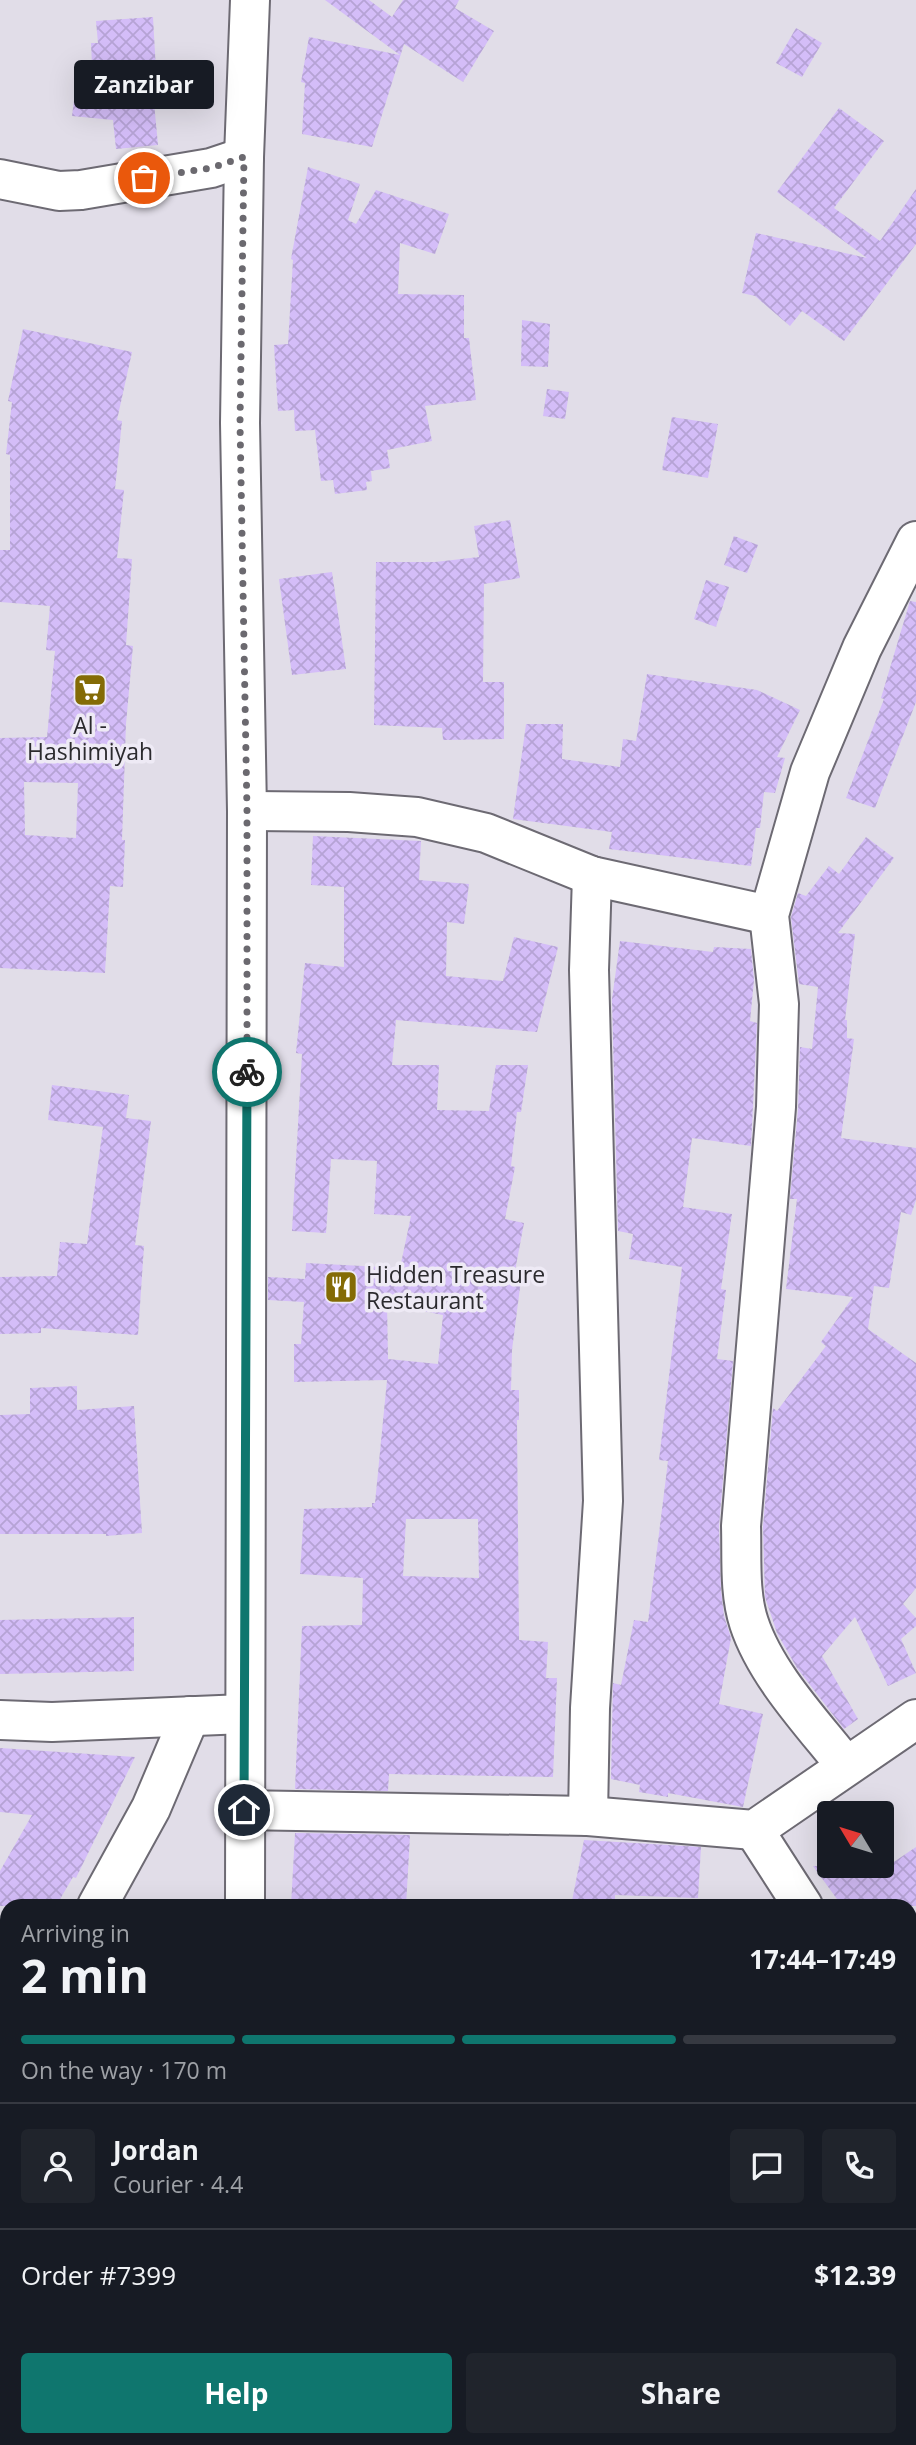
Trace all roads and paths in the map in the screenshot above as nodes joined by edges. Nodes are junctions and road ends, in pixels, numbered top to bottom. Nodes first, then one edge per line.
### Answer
1 (250, 0) edge
2 (244, 157) junction
3 (0, 179) edge
4 (916, 541) edge
5 (247, 811) junction
6 (592, 876) junction
7 (769, 915) junction
8 (244, 1714) junction
9 (190, 1716) junction
10 (916, 1719) edge
11 (0, 1720) edge
12 (846, 1766) junction
13 (244, 1810) junction
14 (588, 1816) junction
15 (754, 1830) junction
16 (101, 1899) edge
17 (245, 1899) edge
18 (798, 1899) edge

1 - 2 main road
2 - 3 main road
2 - 5 main road
4 - 7 main road
5 - 6 main road
5 - 8 main road
6 - 7 main road
6 - 14 main road
7 - 12 main road
8 - 9 main road
8 - 13 main road
9 - 11 main road
9 - 16 main road
10 - 12 main road
12 - 15 main road
13 - 14 main road
13 - 17 main road
14 - 15 main road
15 - 18 main road

